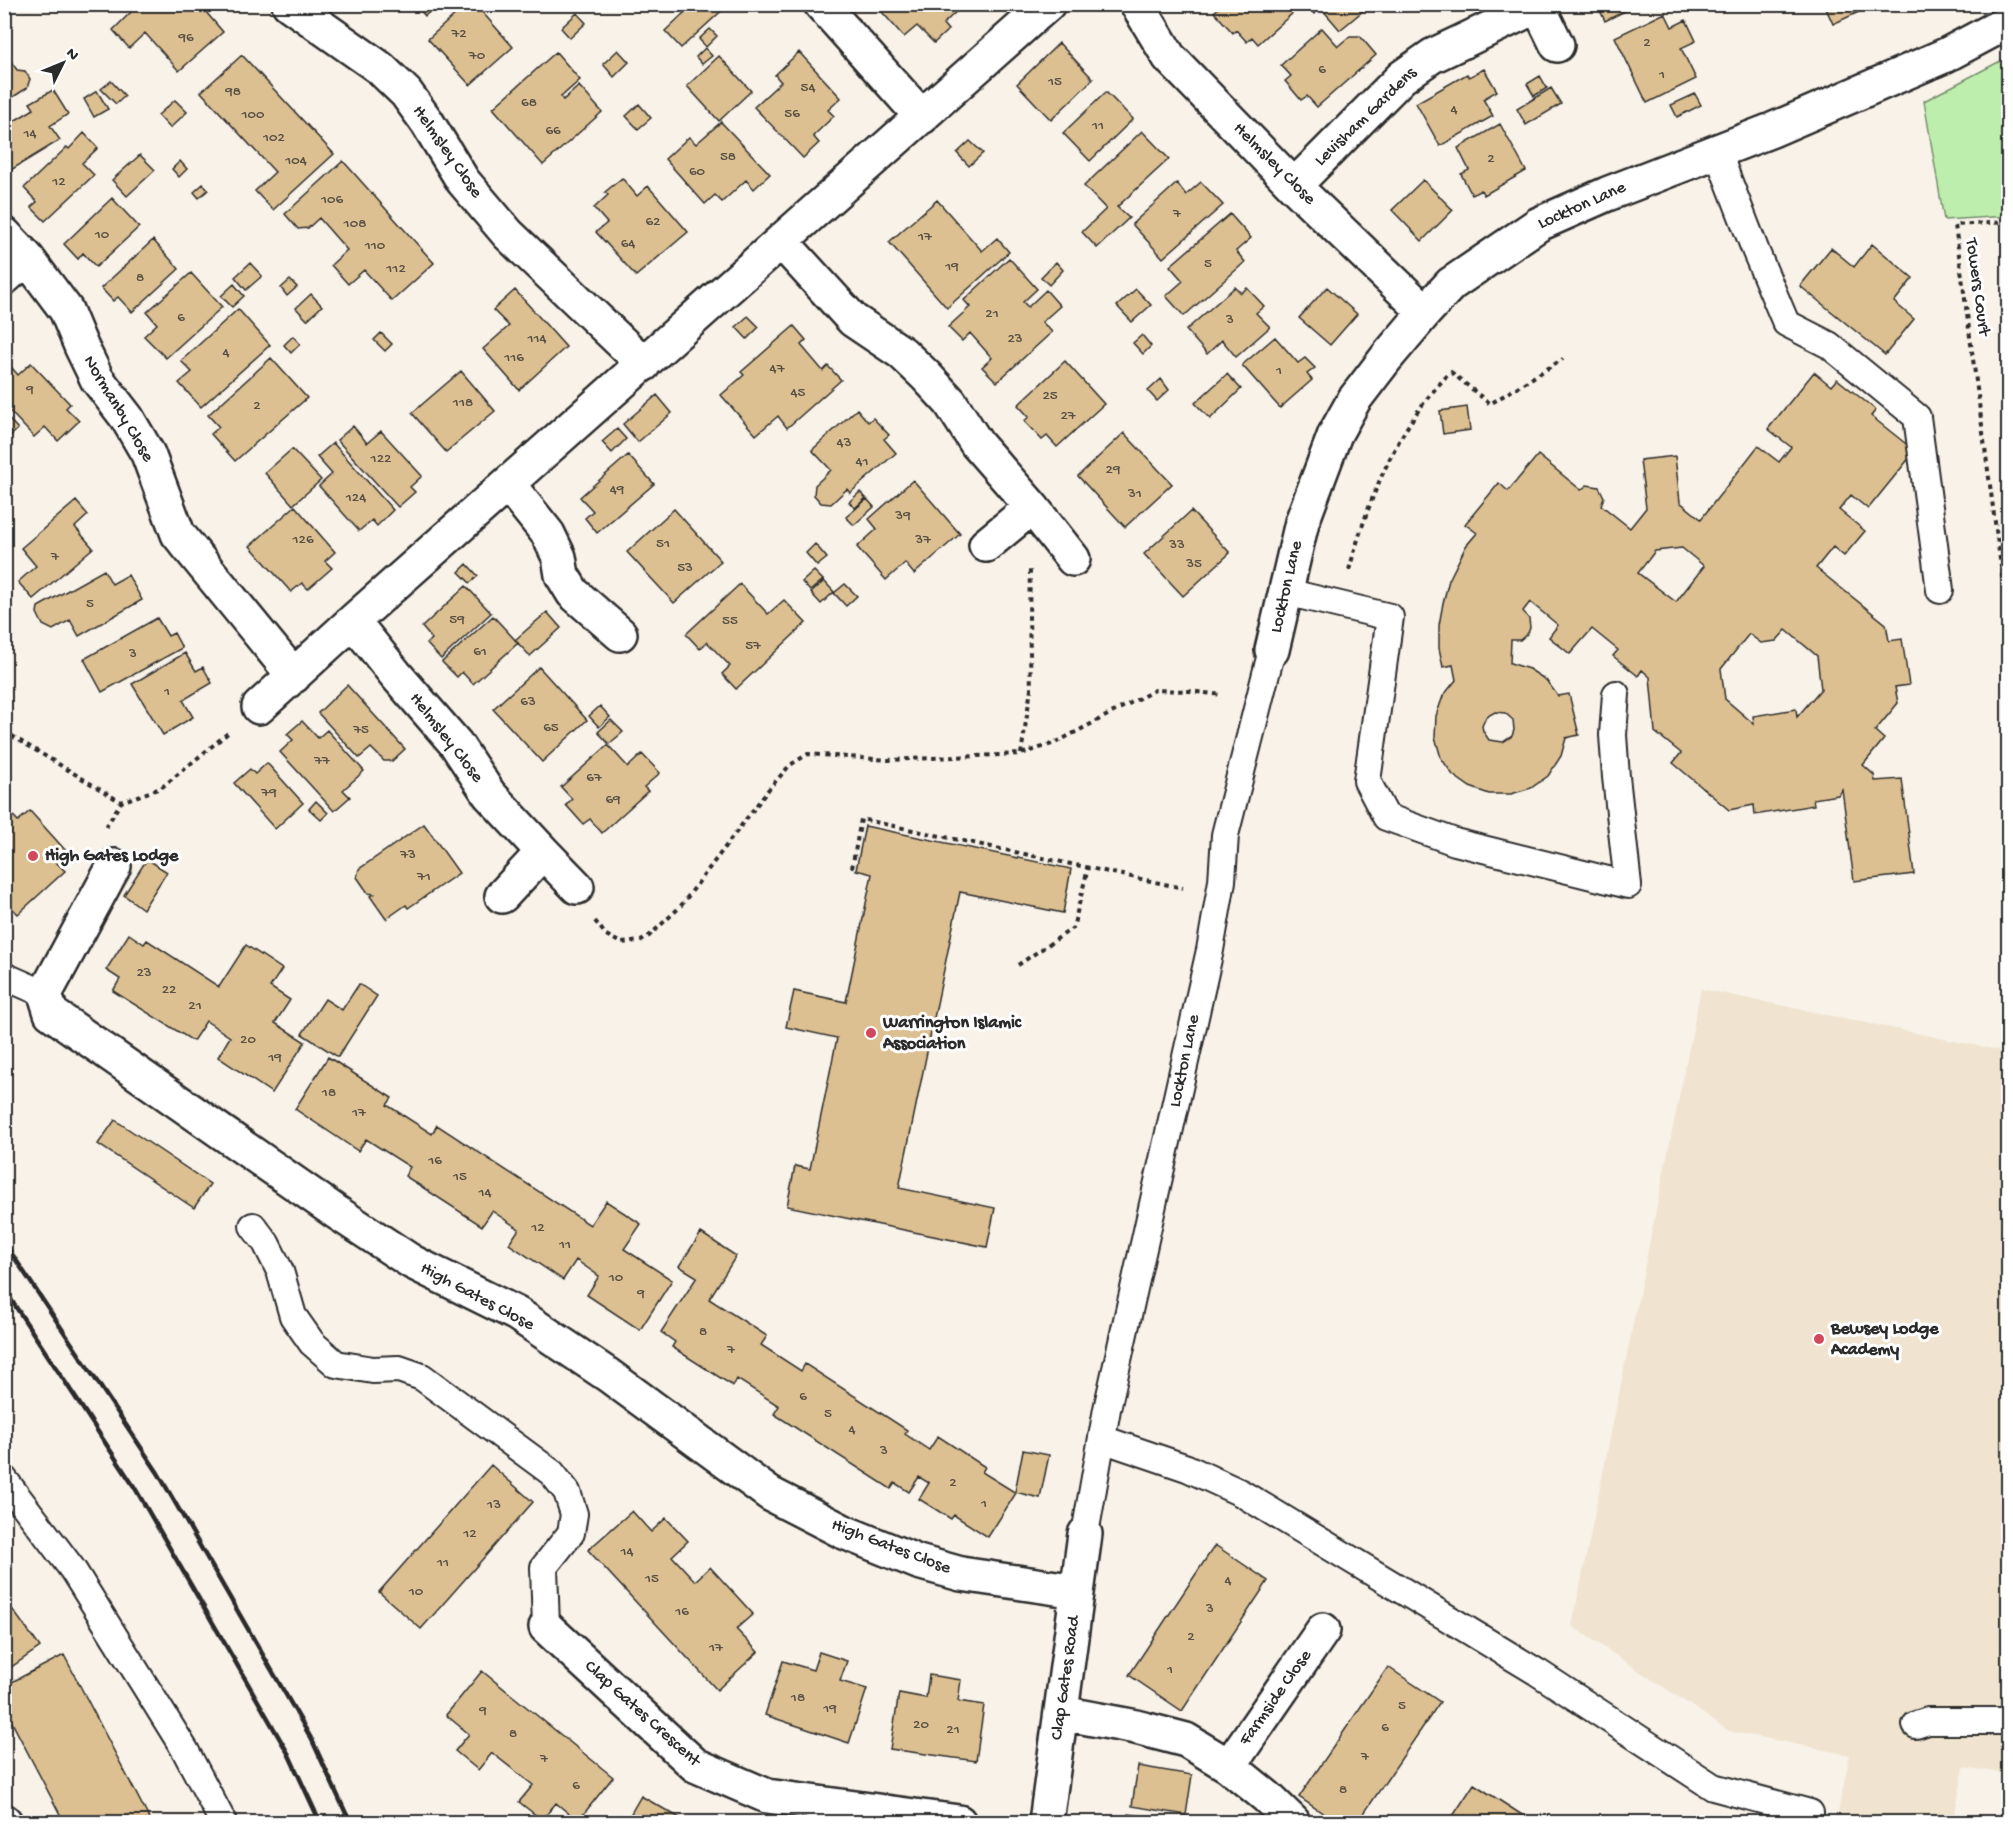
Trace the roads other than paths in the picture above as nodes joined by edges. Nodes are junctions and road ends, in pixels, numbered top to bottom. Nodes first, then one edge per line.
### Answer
1 (289, 4) edge
2 (821, 4) edge
3 (1048, 4) edge
4 (1137, 4) edge
5 (1537, 5) edge
6 (2008, 22) edge
7 (1557, 45) dead end
8 (922, 117) junction
9 (1717, 151) junction
10 (1294, 186) junction
11 (4, 234) edge
12 (781, 241) junction
13 (16, 268) edge
14 (1425, 312) junction
15 (644, 364) junction
16 (508, 484) junction
17 (1032, 507) junction
18 (986, 545) dead end
19 (1073, 559) dead end
20 (1940, 590) dead end
21 (1286, 592) junction
22 (353, 621) junction
23 (620, 634) dead end
24 (1272, 650) joint
25 (294, 676) junction
26 (1616, 694) dead end
27 (259, 707) road end
28 (543, 852) junction
29 (114, 866) dead end
30 (577, 887) road end
31 (502, 896) dead end
32 (4, 976) edge
33 (45, 994) junction
34 (252, 1226) dead end
35 (1102, 1439) junction
36 (4, 1479) edge
37 (1085, 1534) joint
38 (1077, 1591) junction
39 (546, 1627) joint
40 (1323, 1630) dead end
41 (1062, 1713) junction
42 (2008, 1721) edge
43 (1916, 1725) dead end
44 (1229, 1766) junction
45 (1810, 1813) dead end
46 (223, 1822) edge
47 (959, 1822) edge
48 (1046, 1822) edge
49 (1293, 1822) edge

1 - 15 street, Helmsley Close
2 - 8 street
3 - 8 street
4 - 10 street, Helmsley Close
5 - 7 street, Levisham Gardens
5 - 10 street, Levisham Gardens
6 - 9 street, Lockton Lane
8 - 12 street
9 - 14 street, Lockton Lane
9 - 20 lane
10 - 14 street, Helmsley Close
11 - 13 street, Normanby Close
12 - 15 street
12 - 17 street
13 - 25 street, Normanby Close
14 - 21 street, Lockton Lane
15 - 16 street
16 - 22 street
16 - 23 street
17 - 18 street
17 - 19 street
21 - 24 street, Lockton Lane
21 - 26 lane
22 - 25 street
22 - 28 street, Helmsley Close
24 - 35 lane, Lockton Lane
25 - 27 street
28 - 30 street, Helmsley Close
28 - 31 street
29 - 33 street
32 - 33 lane
33 - 38 street, High Gates Close
34 - 39 lane
35 - 37 lane, Lockton Lane
35 - 45 lane
36 - 46 lane
37 - 38 street, Clap Gates Road
38 - 41 street, Clap Gates Road
39 - 47 street, Clap Gates Crescent
40 - 44 street, Farmside Close
41 - 44 street, Farmside Close
41 - 48 street, Clap Gates Road
42 - 43 lane
44 - 49 street, Farmside Close

